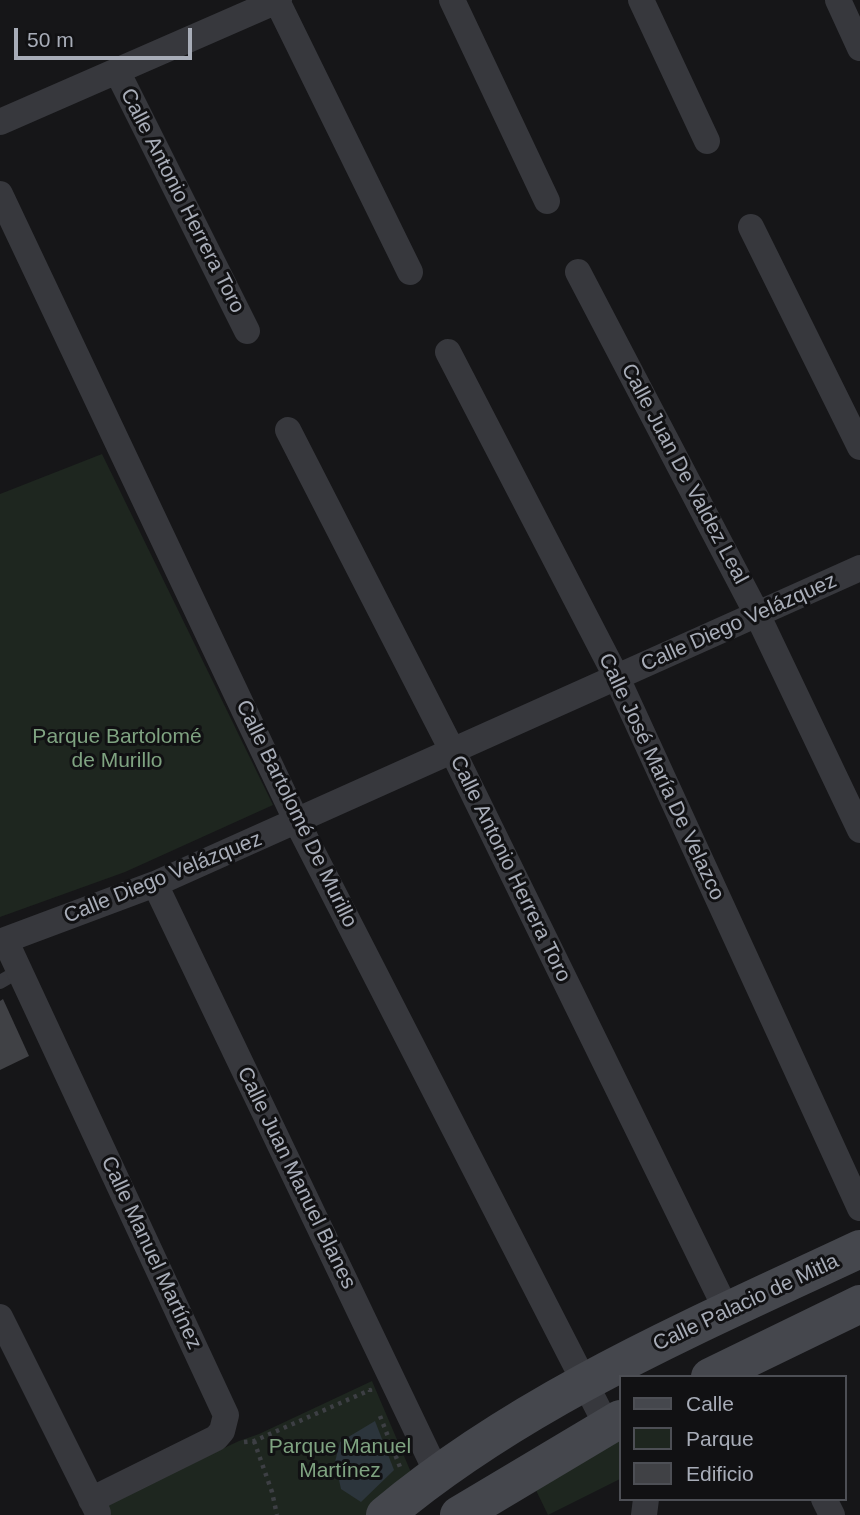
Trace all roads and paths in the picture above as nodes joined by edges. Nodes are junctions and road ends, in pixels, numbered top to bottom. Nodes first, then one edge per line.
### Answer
1 (278, 0) edge
2 (452, 0) edge
3 (641, 0) edge
4 (838, 0) edge
5 (859, 44) edge
6 (117, 71) junction
7 (0, 122) edge
8 (707, 141) dead end
9 (0, 194) edge
10 (547, 201) dead end
11 (751, 227) dead end
12 (410, 272) dead end
13 (578, 272) dead end
14 (247, 331) dead end
15 (448, 352) dead end
16 (288, 430) dead end
17 (860, 447) edge
18 (860, 568) edge
19 (757, 614) junction
20 (617, 678) junction
21 (453, 752) junction
22 (297, 822) junction
23 (860, 830) edge
24 (155, 884) junction
25 (3, 942) edge
26 (10, 976) edge
27 (860, 1208) edge
28 (860, 1249) edge
29 (860, 1304) edge
30 (727, 1311) junction
31 (0, 1317) edge
32 (758, 1366) edge
33 (719, 1375) edge
34 (584, 1381) junction
35 (370, 1390) dead end
36 (374, 1402) dead end
37 (379, 1413) dead end
38 (614, 1423) edge
39 (254, 1441) dead end
40 (420, 1473) junction
41 (95, 1508) edge
42 (277, 1515) edge
43 (385, 1515) edge
44 (459, 1515) edge

1 - 6 street
1 - 12 street
2 - 10 street
3 - 8 street
4 - 5 street
6 - 7 street
6 - 14 street, Calle Antonio Herrera Toro
9 - 22 street, Calle Bartolomé De Murillo
11 - 17 street
13 - 19 street, Calle Juan De Valdez Leal
15 - 20 street, Calle José María De Velazco
16 - 21 street, Calle Antonio Herrera Toro
18 - 19 street, Calle Diego Velázquez
19 - 20 street, Calle Diego Velázquez
19 - 23 street, Calle Juan De Valdez Leal
20 - 21 street, Calle Diego Velázquez
20 - 27 street, Calle José María De Velazco
21 - 22 street, Calle Diego Velázquez
21 - 30 street, Calle Antonio Herrera Toro
22 - 24 street, Calle Diego Velázquez
22 - 34 street, Calle Bartolomé De Murillo
24 - 25 street, Calle Diego Velázquez
24 - 40 street, Calle Juan Manuel Blanes
25 - 26 street, Calle Manuel Martínez
26 - 41 street, Calle Manuel Martínez
28 - 30 main road, Calle Palacio de Mitla
29 - 32 main road
30 - 34 main road, Calle Palacio de Mitla
31 - 41 street
32 - 33 main road
34 - 38 street, Calle Bartolomé De Murillo
34 - 40 main road, Calle Palacio de Mitla
35 - 36 path
37 - 40 path
38 - 44 main road
39 - 42 path
40 - 43 main road, Calle Palacio de Mitla

